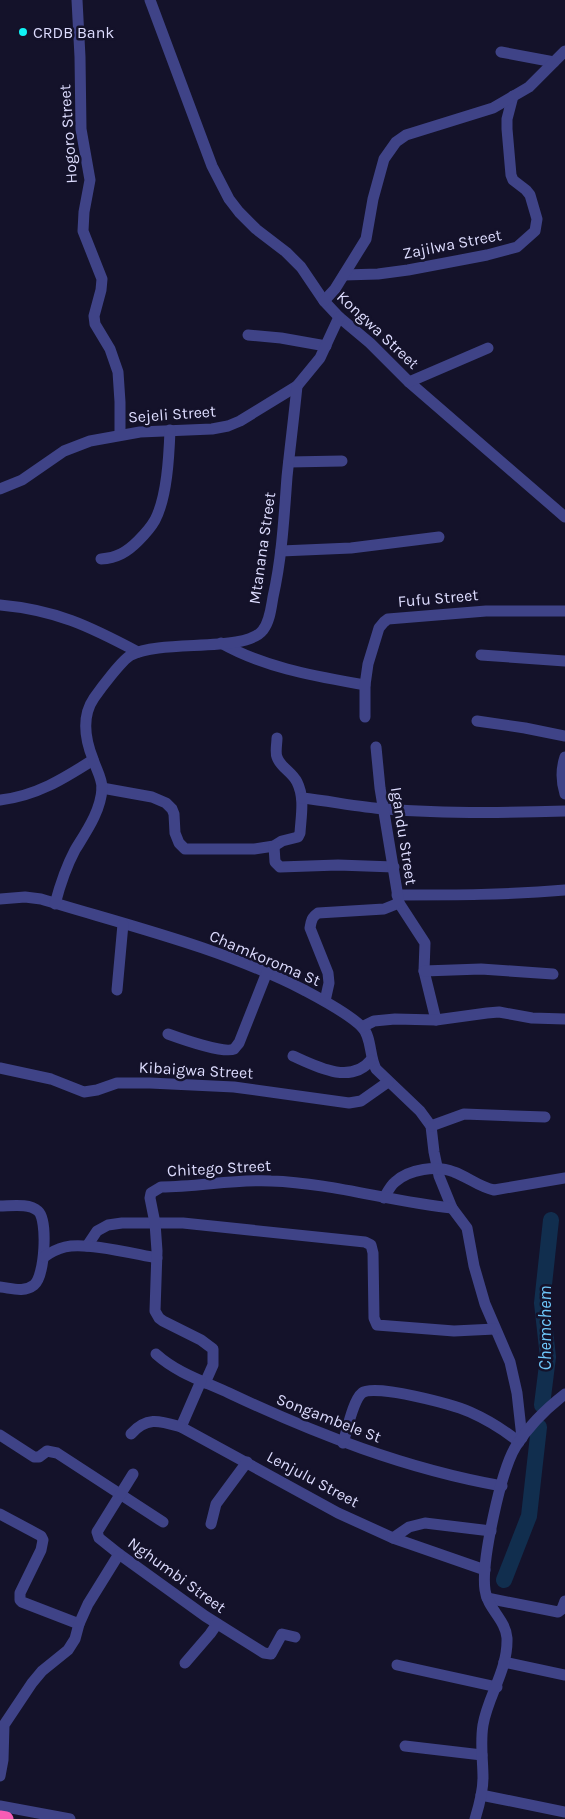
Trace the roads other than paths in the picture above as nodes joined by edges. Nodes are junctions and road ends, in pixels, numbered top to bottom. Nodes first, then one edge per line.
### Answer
1 (77, 0) edge
2 (150, 0) edge
3 (565, 51) edge
4 (501, 52) dead end
5 (554, 62) junction
6 (513, 96) junction
7 (344, 275) junction
8 (324, 301) junction
9 (339, 317) junction
10 (248, 336) dead end
11 (326, 346) junction
12 (488, 348) dead end
13 (409, 382) junction
14 (297, 386) junction
15 (170, 430) junction
16 (120, 434) junction
17 (342, 461) dead end
18 (289, 462) junction
19 (0, 489) edge
20 (565, 518) edge
21 (439, 537) dead end
22 (282, 551) junction
23 (101, 559) dead end
24 (0, 605) edge
25 (565, 611) edge
26 (221, 644) junction
27 (138, 652) junction
28 (481, 655) dead end
29 (565, 661) edge
30 (365, 685) junction
31 (365, 717) dead end
32 (477, 721) dead end
33 (565, 736) edge
34 (277, 738) dead end
35 (376, 747) dead end
36 (565, 757) edge
37 (93, 760) junction
38 (102, 788) junction
39 (565, 794) edge
40 (302, 798) junction
41 (0, 800) edge
42 (384, 809) junction
43 (565, 811) edge
44 (274, 846) junction
45 (394, 866) junction
46 (565, 890) edge
47 (0, 898) edge
48 (398, 899) junction
49 (56, 904) junction
50 (124, 924) junction
51 (424, 971) junction
52 (267, 972) junction
53 (553, 974) dead end
54 (117, 990) dead end
55 (325, 1001) junction
56 (565, 1018) edge
57 (436, 1020) junction
58 (362, 1027) junction
59 (168, 1034) dead end
60 (293, 1056) dead end
61 (371, 1060) junction
62 (0, 1068) edge
63 (388, 1082) junction
64 (545, 1117) dead end
65 (430, 1126) junction
66 (437, 1167) junction
67 (565, 1178) edge
68 (384, 1198) junction
69 (0, 1206) edge
70 (452, 1208) junction
71 (155, 1223) junction
72 (87, 1246) junction
73 (44, 1256) junction
74 (157, 1258) junction
75 (0, 1287) edge
76 (495, 1330) junction
77 (156, 1354) dead end
78 (203, 1382) junction
79 (565, 1394) edge
80 (181, 1427) junction
81 (131, 1434) dead end
82 (0, 1435) edge
83 (520, 1440) junction
84 (343, 1443) junction
85 (247, 1462) junction
86 (133, 1474) dead end
87 (502, 1486) junction
88 (120, 1493) junction
89 (0, 1514) edge
90 (163, 1522) dead end
91 (211, 1524) dead end
92 (491, 1531) junction
93 (393, 1538) junction
94 (119, 1554) junction
95 (485, 1570) junction
96 (486, 1598) junction
97 (564, 1607) edge
98 (79, 1624) junction
99 (217, 1624) junction
100 (295, 1637) dead end
101 (504, 1662) junction
102 (185, 1663) dead end
103 (397, 1665) dead end
104 (565, 1676) edge
105 (497, 1687) junction
106 (404, 1746) dead end
107 (2, 1747) edge
108 (482, 1755) junction
109 (0, 1776) edge
110 (481, 1795) junction
111 (0, 1806) edge
112 (565, 1812) edge
113 (0, 1818) edge
114 (6, 1819) edge
115 (70, 1819) edge
116 (475, 1819) edge

1 - 16 street, Hogoro Street
2 - 8 street, Kongwa Street
3 - 5 street
4 - 5 street
5 - 6 street
6 - 7 street
6 - 7 street, Zajilwa Street
7 - 8 street
8 - 9 street, Kongwa Street
9 - 11 street, Sejeli Street
9 - 13 street, Kongwa Street
10 - 11 street
11 - 14 street, Sejeli Street
12 - 13 street
13 - 20 street, Kongwa Street
14 - 15 street, Sejeli Street
14 - 18 street, Mtanana Street
15 - 16 street, Sejeli Street
15 - 23 street
16 - 19 street, Sejeli Street
17 - 18 street
18 - 22 street, Mtanana Street
21 - 22 street
22 - 26 street, Mtanana Street
24 - 27 street
25 - 30 street, Fufu Street
26 - 27 street, Mtanana Street
26 - 30 street
27 - 37 street, Mtanana Street
28 - 29 street
30 - 31 street, Fufu Street
32 - 33 street
34 - 40 street
35 - 42 street, Igandu Street
36 - 39 street
37 - 38 street, Mtanana Street
37 - 41 street
38 - 44 street
38 - 49 street
40 - 42 street
40 - 44 street
42 - 43 street
42 - 45 street, Igandu Street
44 - 45 street
45 - 48 street, Igandu Street
46 - 48 street
47 - 49 street, Chamkoroma St
48 - 51 street
48 - 55 street, Igandu Street
49 - 50 street, Chamkoroma St
50 - 52 street, Chamkoroma St
50 - 54 street
51 - 53 street
51 - 57 street
52 - 55 street, Chamkoroma St
52 - 59 street
55 - 58 street, Chamkoroma St
56 - 57 street
57 - 58 street
58 - 61 street
60 - 61 street
61 - 63 street
62 - 63 street, Kibaigwa Street
63 - 65 street
64 - 65 street
65 - 66 street
66 - 67 street
66 - 68 street
66 - 70 street
68 - 70 street, Chitego Street
68 - 71 street, Chitego Street
69 - 73 street
70 - 76 street
71 - 72 street
71 - 74 street, Chitego Street
71 - 76 street
72 - 73 street
72 - 74 street
73 - 75 street
74 - 78 street, Chitego Street
76 - 83 street
77 - 78 street, Songambele St
78 - 80 street
78 - 84 street, Songambele St
79 - 83 street
80 - 81 street, Lenjulu Street
80 - 85 street, Lenjulu Street
82 - 88 street
83 - 84 street
83 - 87 street
84 - 87 street, Songambele St
85 - 91 street
85 - 93 street, Lenjulu Street
86 - 88 street, Nghumbi Street
87 - 92 street
88 - 90 street
88 - 94 street, Nghumbi Street
89 - 98 street
92 - 93 street
92 - 95 street
93 - 95 street, Lenjulu Street
94 - 98 street
94 - 99 street, Nghumbi Street
95 - 96 street
96 - 97 street
96 - 101 street
98 - 107 street
99 - 100 street, Nghumbi Street
99 - 102 street
101 - 104 street
101 - 105 street
103 - 105 street
105 - 108 street
106 - 108 street
107 - 109 street
108 - 110 street
110 - 112 street
110 - 116 street
111 - 115 street
113 - 114 highway

